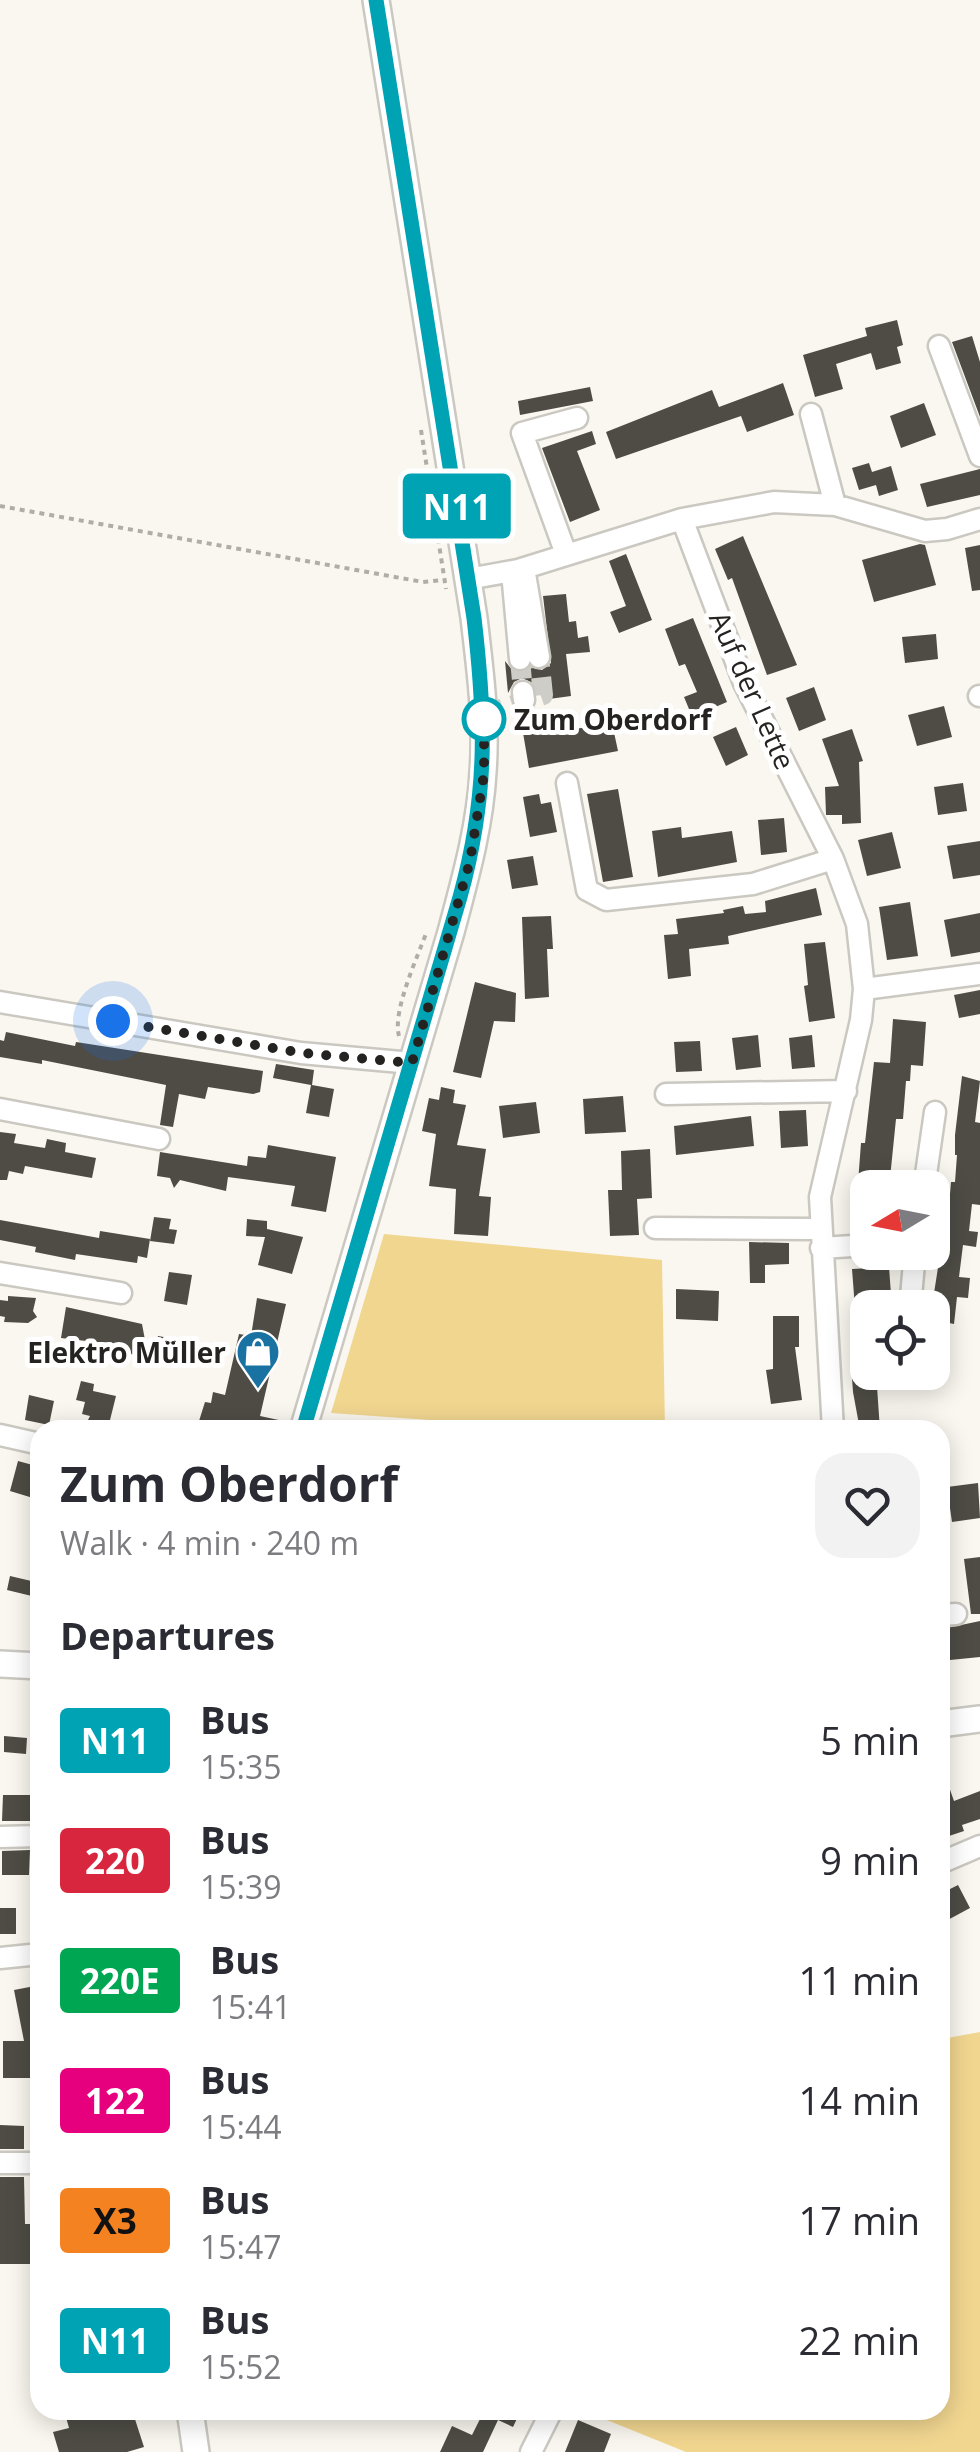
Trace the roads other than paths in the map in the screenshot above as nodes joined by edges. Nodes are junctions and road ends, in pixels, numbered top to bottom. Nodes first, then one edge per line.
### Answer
1 (376, 0) edge
2 (939, 346) dead end
3 (810, 414) dead end
4 (578, 418) dead end
5 (980, 456) edge
6 (835, 505) junction
7 (682, 518) junction
8 (980, 519) edge
9 (566, 554) junction
10 (518, 569) junction
11 (456, 580) junction
12 (530, 658) tunnel mouth
13 (567, 783) dead end
14 (833, 859) junction
15 (980, 974) edge
16 (864, 989) junction
17 (0, 1002) edge
18 (412, 1063) junction
19 (846, 1091) junction
20 (666, 1094) dead end
21 (0, 1108) edge
22 (935, 1112) dead end
23 (159, 1139) dead end
24 (927, 1170) edge
25 (655, 1228) dead end
26 (820, 1238) junction
27 (850, 1242) edge
28 (0, 1273) edge
29 (121, 1293) dead end
30 (306, 1420) edge
31 (831, 1420) edge
32 (0, 1435) edge
33 (30, 1442) edge
34 (0, 1664) edge
35 (30, 1666) edge
36 (980, 1719) edge
37 (950, 1723) edge
38 (30, 1836) edge
39 (0, 1837) edge
40 (980, 1846) edge
41 (950, 1860) edge
42 (30, 1955) edge
43 (0, 1958) edge
44 (0, 2163) edge
45 (30, 2163) edge
46 (191, 2420) edge
47 (547, 2420) edge
48 (196, 2452) edge
49 (532, 2452) edge

1 - 11 main road
2 - 5 street
3 - 6 street
4 - 9 street
6 - 7 street
6 - 8 street
7 - 9 street
7 - 14 street, Auf der Lette
9 - 10 street
10 - 11 street
10 - 12 street
11 - 18 main road
13 - 14 street
14 - 16 street, Auf der Lette
15 - 16 street
16 - 19 street, Auf der Lette
17 - 18 street
18 - 30 main road
19 - 20 street
19 - 26 street, Auf der Lette
21 - 23 street
22 - 24 street
25 - 26 street
26 - 27 street
26 - 31 street, Auf der Lette
28 - 29 street
32 - 33 street
34 - 35 main road
36 - 37 main road
38 - 39 street
40 - 41 street
42 - 43 street
44 - 45 street
46 - 48 main road
47 - 49 street

